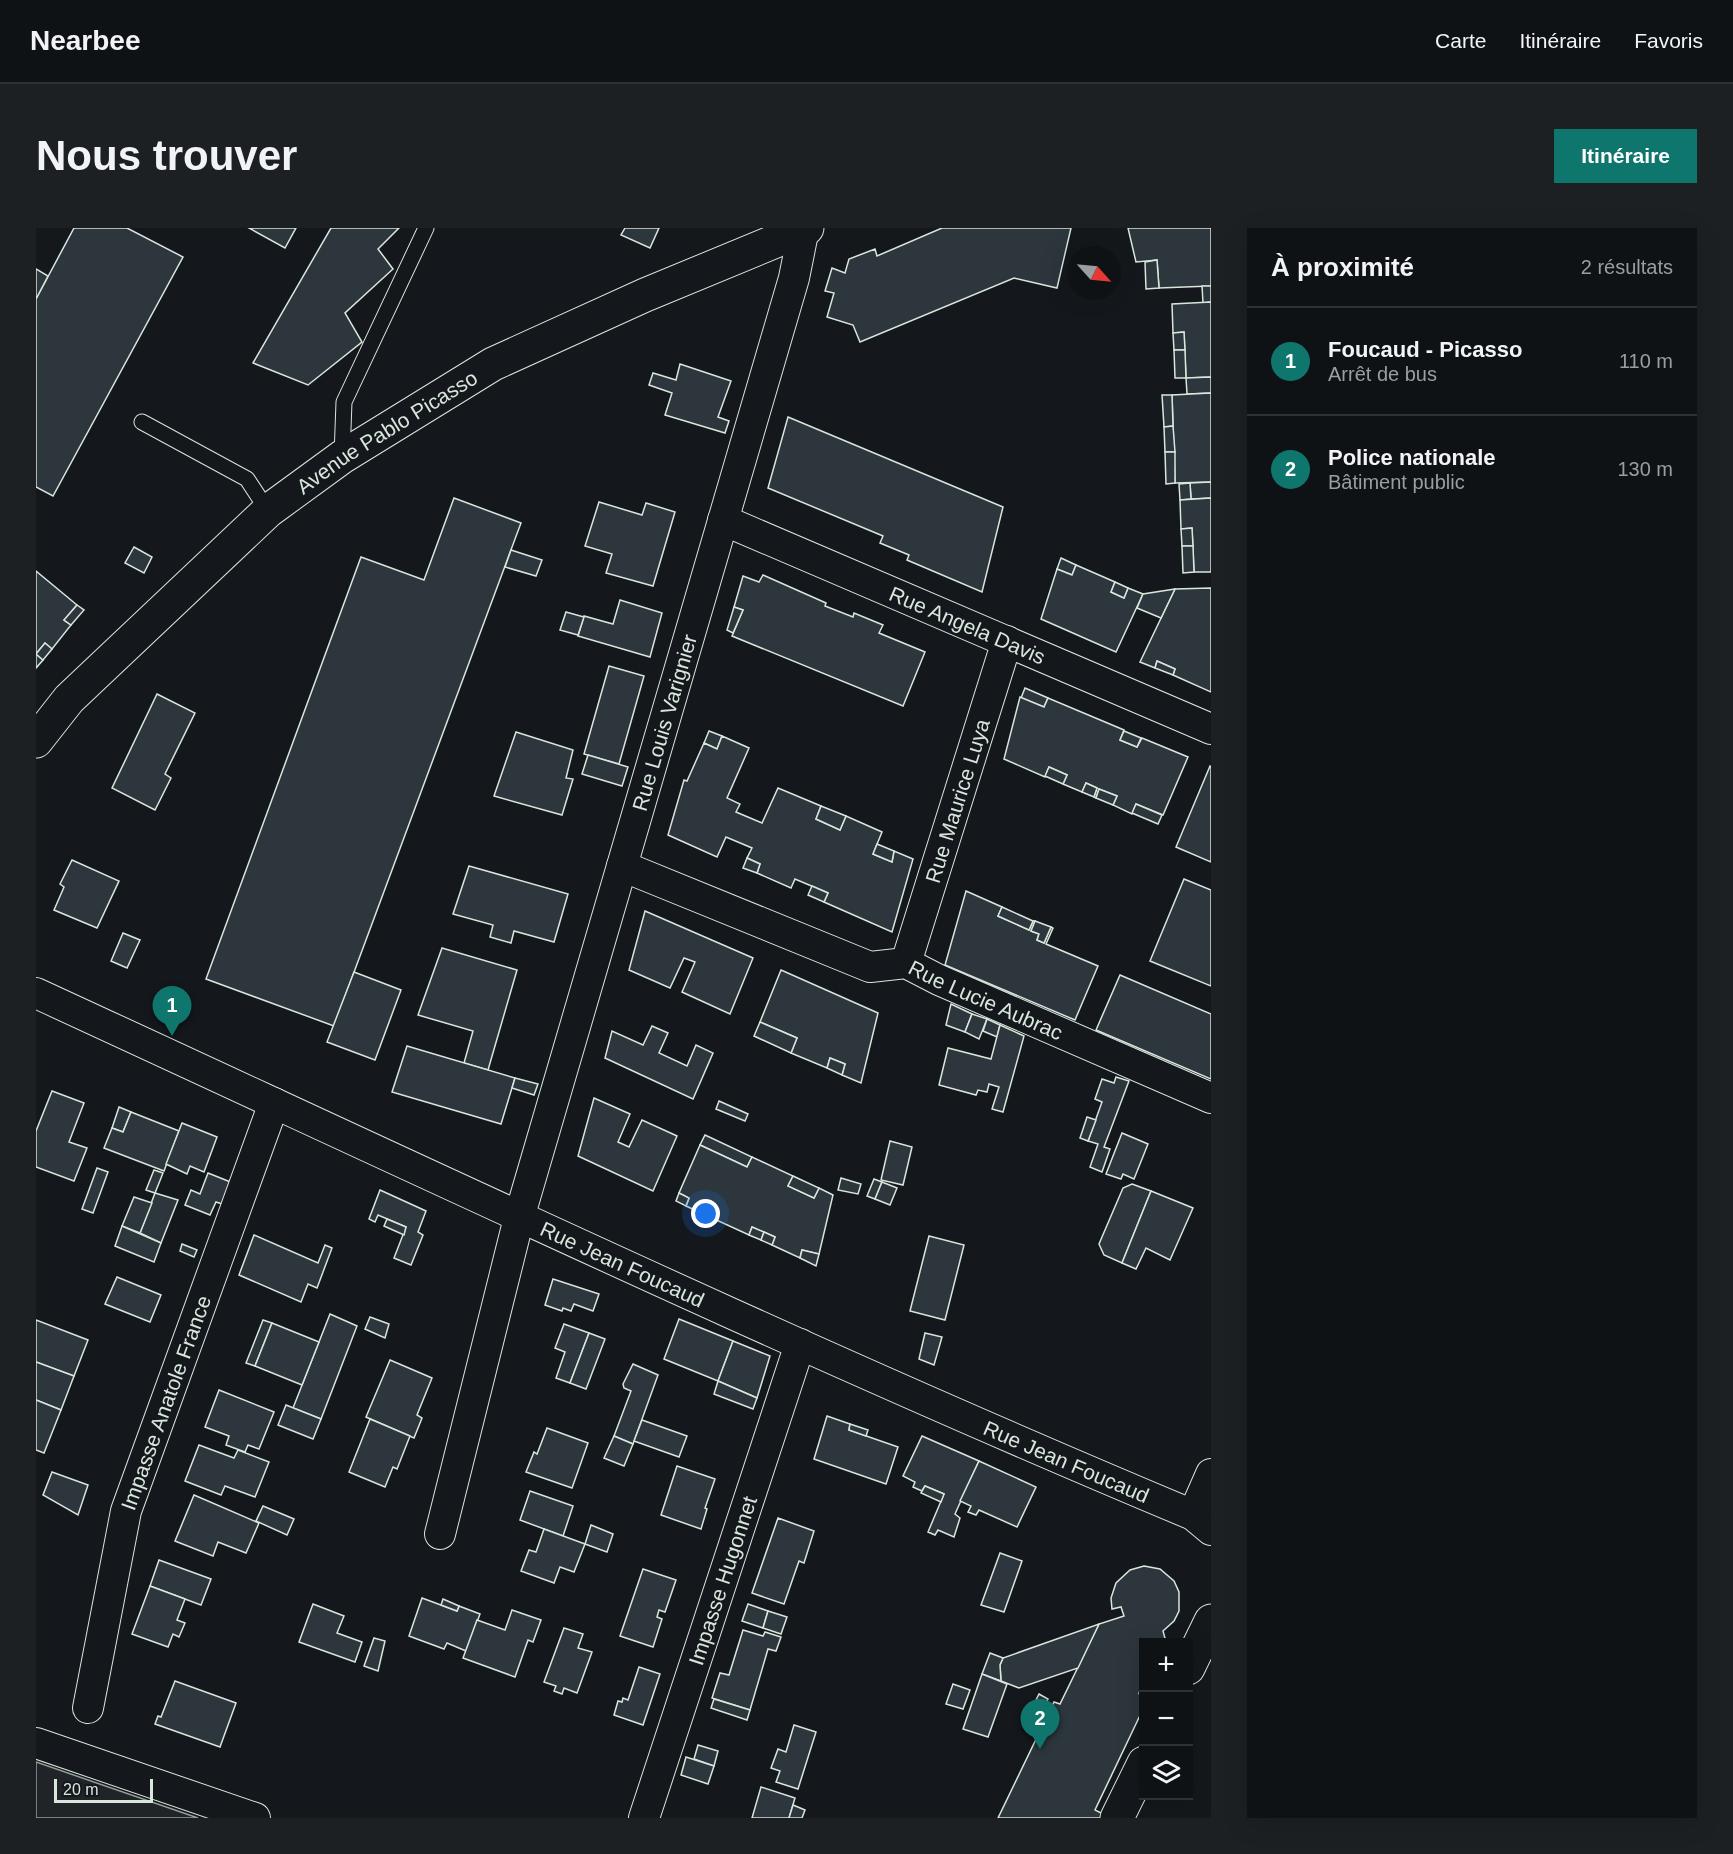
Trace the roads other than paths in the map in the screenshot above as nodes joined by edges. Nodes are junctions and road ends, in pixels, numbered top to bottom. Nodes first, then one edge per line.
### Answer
1 (426, 228) edge
2 (805, 228) edge
3 (142, 422) dead end
4 (342, 457) junction
5 (268, 511) junction
6 (723, 520) junction
7 (1007, 641) junction
8 (1211, 729) edge
9 (36, 741) edge
10 (622, 866) junction
11 (906, 963) junction
12 (36, 993) edge
13 (1211, 1098) edge
14 (274, 1103) junction
15 (519, 1218) junction
16 (800, 1344) junction
17 (1211, 1474) edge
18 (1202, 1522) edge
19 (440, 1534) dead end
20 (1211, 1621) edge
21 (1193, 1658) edge
22 (88, 1708) dead end
23 (36, 1743) edge
24 (1139, 1771) edge
25 (255, 1818) edge
26 (644, 1818) edge
27 (1117, 1818) edge

1 - 4 lane
2 - 4 main road, Avenue Pablo Picasso
2 - 6 street, Rue Louis Varignier
3 - 5 lane
4 - 5 main road, Avenue Pablo Picasso
5 - 9 main road, Avenue Pablo Picasso
6 - 7 street, Rue Angela Davis
6 - 10 street, Rue Louis Varignier
7 - 8 street, Rue Angela Davis
7 - 11 street, Rue Maurice Luya
10 - 11 street, Rue Lucie Aubrac
10 - 15 street, Rue Louis Varignier
11 - 13 street, Rue Lucie Aubrac
12 - 14 street, Rue Jean Foucaud
14 - 15 street, Rue Jean Foucaud
14 - 22 street, Impasse Anatole France
15 - 16 street, Rue Jean Foucaud
15 - 19 street, Rue Louis Varignier
16 - 18 street, Rue Jean Foucaud
16 - 26 street, Impasse Hugonnet
17 - 18 street
20 - 21 main road
23 - 25 street
24 - 27 main road

